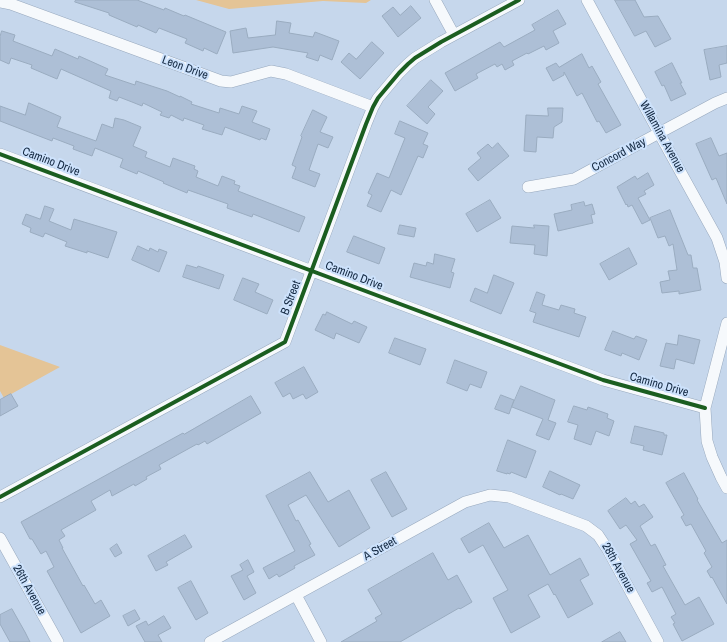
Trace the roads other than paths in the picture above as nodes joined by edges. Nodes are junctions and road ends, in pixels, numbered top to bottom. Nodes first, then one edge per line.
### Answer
1 (435, 0) edge
2 (519, 0) edge
3 (587, 0) edge
4 (0, 2) edge
5 (454, 35) junction
6 (727, 98) edge
7 (373, 107) junction
8 (659, 133) junction
9 (0, 154) edge
10 (528, 187) dead end
11 (312, 271) junction
12 (727, 278) edge
13 (727, 323) edge
14 (705, 408) junction
15 (727, 488) edge
16 (0, 497) edge
17 (558, 516) joint
18 (0, 538) edge
19 (296, 595) junction
20 (58, 642) edge
21 (210, 642) edge
22 (321, 642) edge
23 (658, 642) edge

1 - 5 street
2 - 5 street, B Street
3 - 8 street, Willamina Avenue
4 - 7 street, Leon Drive
5 - 7 street, B Street
6 - 8 street, Concord Way
7 - 11 street, B Street
8 - 10 street, Concord Way
8 - 12 street, Willamina Avenue
9 - 11 street, Camino Drive
11 - 14 street, Camino Drive
11 - 16 street, B Street
13 - 14 street
14 - 15 street
17 - 19 street, A Street
17 - 23 street, 28th Avenue
18 - 20 street, 26th Avenue
19 - 21 street, A Street
19 - 22 street

